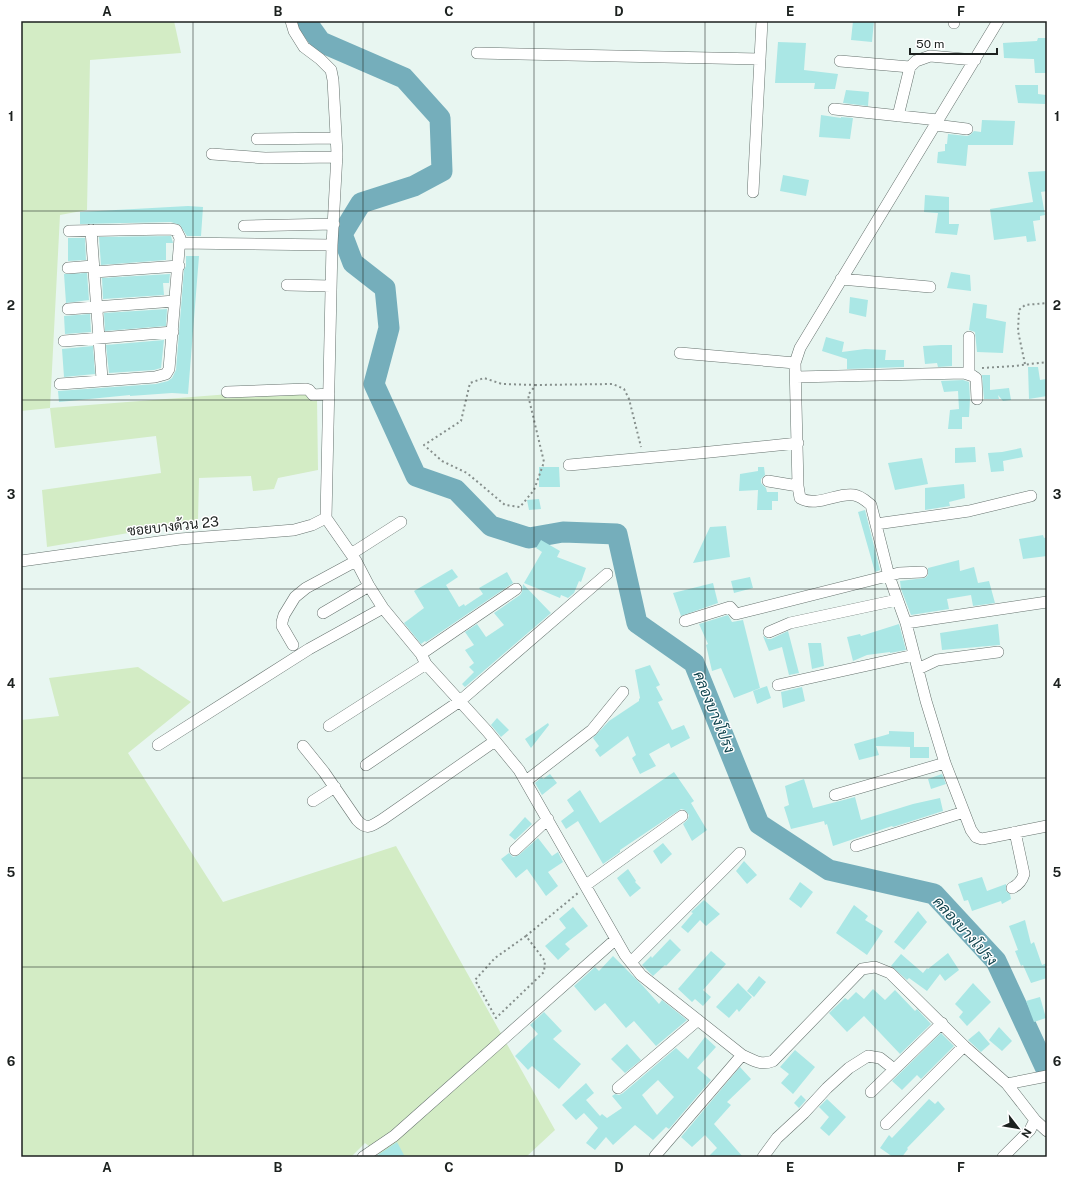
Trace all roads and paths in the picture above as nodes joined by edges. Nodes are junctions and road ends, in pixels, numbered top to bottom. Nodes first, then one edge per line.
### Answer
1 (291, 21) edge
2 (762, 21) edge
3 (998, 21) edge
4 (476, 53) dead end
5 (760, 59) junction
6 (975, 60) junction
7 (840, 62) dead end
8 (910, 67) junction
9 (834, 109) dead end
10 (898, 116) junction
11 (936, 123) junction
12 (967, 129) dead end
13 (336, 138) junction
14 (257, 139) dead end
15 (212, 154) dead end
16 (337, 158) junction
17 (753, 192) dead end
18 (334, 224) junction
19 (244, 226) dead end
20 (91, 230) junction
21 (69, 231) dead end
22 (180, 243) junction
23 (332, 245) junction
24 (179, 266) junction
25 (68, 268) dead end
26 (94, 269) junction
27 (841, 280) junction
28 (287, 285) dead end
29 (331, 286) junction
30 (930, 287) dead end
31 (174, 301) junction
32 (1047, 303) edge
33 (96, 307) junction
34 (68, 309) dead end
35 (173, 332) junction
36 (969, 337) dead end
37 (99, 338) junction
38 (64, 341) dead end
39 (680, 353) dead end
40 (1047, 362) edge
41 (796, 363) junction
42 (1025, 364) junction
43 (971, 375) junction
44 (796, 377) junction
45 (102, 380) junction
46 (60, 384) dead end
47 (536, 385) junction
48 (227, 392) dead end
49 (328, 394) junction
50 (977, 399) dead end
51 (798, 443) junction
52 (643, 458) junction
53 (569, 465) dead end
54 (768, 481) dead end
55 (798, 486) junction
56 (1031, 496) dead end
57 (326, 518) junction
58 (401, 522) dead end
59 (876, 524) junction
60 (353, 558) junction
61 (21, 561) edge
62 (922, 572) dead end
63 (607, 574) dead end
64 (889, 576) junction
65 (369, 586) junction
66 (516, 589) dead end
67 (897, 600) junction
68 (1047, 602) edge
69 (383, 608) junction
70 (323, 613) dead end
71 (685, 621) dead end
72 (906, 623) junction
73 (769, 632) dead end
74 (293, 646) dead end
75 (998, 652) dead end
76 (914, 655) junction
77 (423, 659) junction
78 (918, 669) junction
79 (778, 685) dead end
80 (623, 692) dead end
81 (460, 701) junction
82 (329, 726) dead end
83 (495, 741) junction
84 (158, 745) dead end
85 (303, 746) dead end
86 (945, 763) junction
87 (366, 765) dead end
88 (526, 781) junction
89 (335, 787) junction
90 (835, 796) dead end
91 (312, 801) dead end
92 (964, 812) junction
93 (682, 816) dead end
94 (548, 819) junction
95 (1047, 826) edge
96 (1015, 832) junction
97 (856, 846) dead end
98 (515, 850) dead end
99 (740, 853) dead end
100 (586, 885) junction
101 (1012, 888) dead end
102 (526, 936) junction
103 (616, 939) junction
104 (631, 962) junction
105 (698, 1020) junction
106 (942, 1023) junction
107 (964, 1046) junction
108 (742, 1055) junction
109 (894, 1069) junction
110 (1047, 1076) edge
111 (1007, 1084) junction
112 (618, 1088) dead end
113 (871, 1092) dead end
114 (1035, 1120) junction
115 (886, 1124) dead end
116 (1047, 1131) edge
117 (655, 1156) edge
118 (363, 1157) edge
119 (763, 1157) edge
120 (1003, 1157) edge

1 - 13 street
2 - 5 street
3 - 6 street
4 - 5 street
5 - 17 street
6 - 8 street
6 - 11 street
7 - 8 street
8 - 10 street
9 - 10 street
10 - 11 street
11 - 12 street
11 - 27 street
13 - 14 street
13 - 16 street
15 - 16 street
16 - 18 street
18 - 19 street
18 - 23 street
20 - 21 street
20 - 22 street
20 - 26 street
22 - 23 street
22 - 24 street
23 - 29 street
24 - 26 street
24 - 31 street
25 - 26 street
26 - 33 street
27 - 30 street
27 - 41 street
28 - 29 street
29 - 49 street
31 - 33 street
31 - 35 street
32 - 42 path
33 - 34 street
33 - 37 street
35 - 37 street
35 - 45 street
36 - 43 street
37 - 38 street
37 - 45 street
39 - 41 street
40 - 42 path
41 - 44 street
42 - 43 path
43 - 44 street
43 - 50 street
44 - 51 street
45 - 46 street
47 - 47 path
47 - 52 path
48 - 49 street
49 - 57 street
51 - 52 street
51 - 55 street
52 - 53 street
54 - 55 street
55 - 59 street
56 - 59 street
57 - 60 street
57 - 61 street, ซอยบางด้วน 23
58 - 60 street
59 - 64 street
60 - 65 street
60 - 74 street
62 - 64 street
63 - 81 street
64 - 67 street
64 - 71 street
65 - 69 street
65 - 70 street
66 - 77 street
67 - 72 street
67 - 73 street
68 - 72 street
69 - 77 street
69 - 84 street
72 - 76 street
75 - 78 street
76 - 78 street
76 - 79 street
77 - 81 street
77 - 82 street
78 - 86 street
80 - 88 street
81 - 83 street
81 - 87 street
83 - 88 street
83 - 89 street
85 - 89 street
86 - 90 street
86 - 92 street
88 - 94 street
89 - 91 street
92 - 96 street
92 - 97 street
93 - 100 street
94 - 98 street
94 - 100 street
95 - 96 street
96 - 101 street
99 - 104 street
100 - 102 path
100 - 103 street
102 - 102 path
103 - 104 street
103 - 118 street
104 - 105 street
105 - 108 street
105 - 112 street
106 - 107 street
106 - 108 street
106 - 109 street
107 - 111 street
107 - 115 street
108 - 117 street
109 - 113 street
109 - 119 street
110 - 111 street
111 - 114 street
114 - 116 street
114 - 120 street

